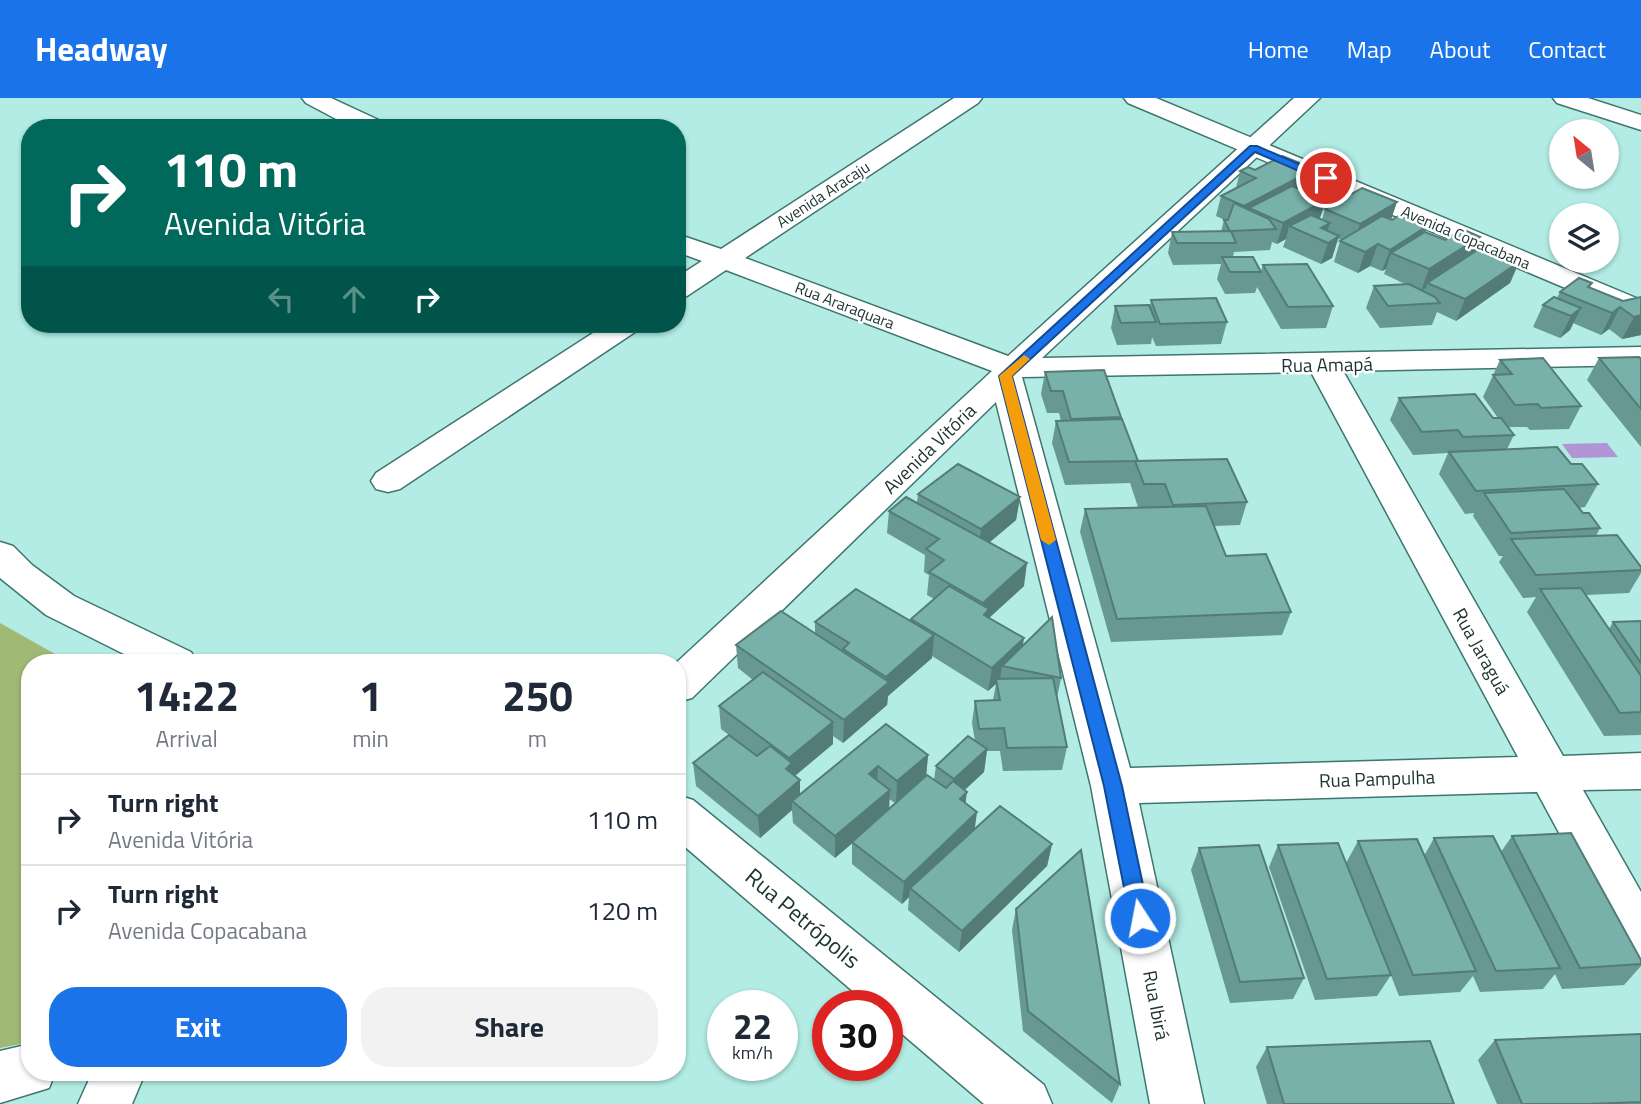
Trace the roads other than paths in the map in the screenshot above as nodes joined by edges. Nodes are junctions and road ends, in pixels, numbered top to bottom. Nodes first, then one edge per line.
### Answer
1 (314, 98) edge
2 (970, 98) edge
3 (1136, 98) edge
4 (1308, 98) edge
5 (1565, 98) edge
6 (357, 119) edge
7 (1641, 124) edge
8 (1254, 148) junction
9 (686, 245) edge
10 (724, 260) junction
11 (686, 284) edge
12 (1641, 311) edge
13 (613, 333) edge
14 (1641, 356) edge
15 (1323, 364) junction
16 (1009, 372) junction
17 (388, 481) dead end
18 (0, 555) edge
19 (158, 654) edge
20 (686, 678) edge
21 (1641, 771) edge
22 (1550, 774) junction
23 (1113, 786) junction
24 (686, 821) edge
25 (1641, 938) edge
26 (21, 1072) edge
27 (0, 1077) edge
28 (115, 1081) edge
29 (105, 1104) edge
30 (1025, 1104) edge
31 (1177, 1104) edge

1 - 6 street
2 - 10 street, Avenida Aracaju
3 - 8 street, Avenida Copacabana
4 - 8 street, Avenida Vitória
5 - 7 street
8 - 12 street, Avenida Copacabana
8 - 16 street, Avenida Vitória
9 - 10 street, Rua Araraquara
10 - 11 street, Avenida Aracaju
10 - 16 street, Rua Araraquara
13 - 17 street
14 - 15 street, Rua Amapá
15 - 16 street, Rua Amapá
15 - 22 street, Rua Jaraguá
16 - 20 street, Avenida Vitória
16 - 23 street, Rua Ibirá
18 - 19 street
21 - 22 street, Rua Pampulha
22 - 23 street, Rua Pampulha
22 - 25 street, Rua Jaraguá
23 - 31 street, Rua Ibirá
24 - 30 street, Rua Petrópolis
26 - 27 street
28 - 29 street

